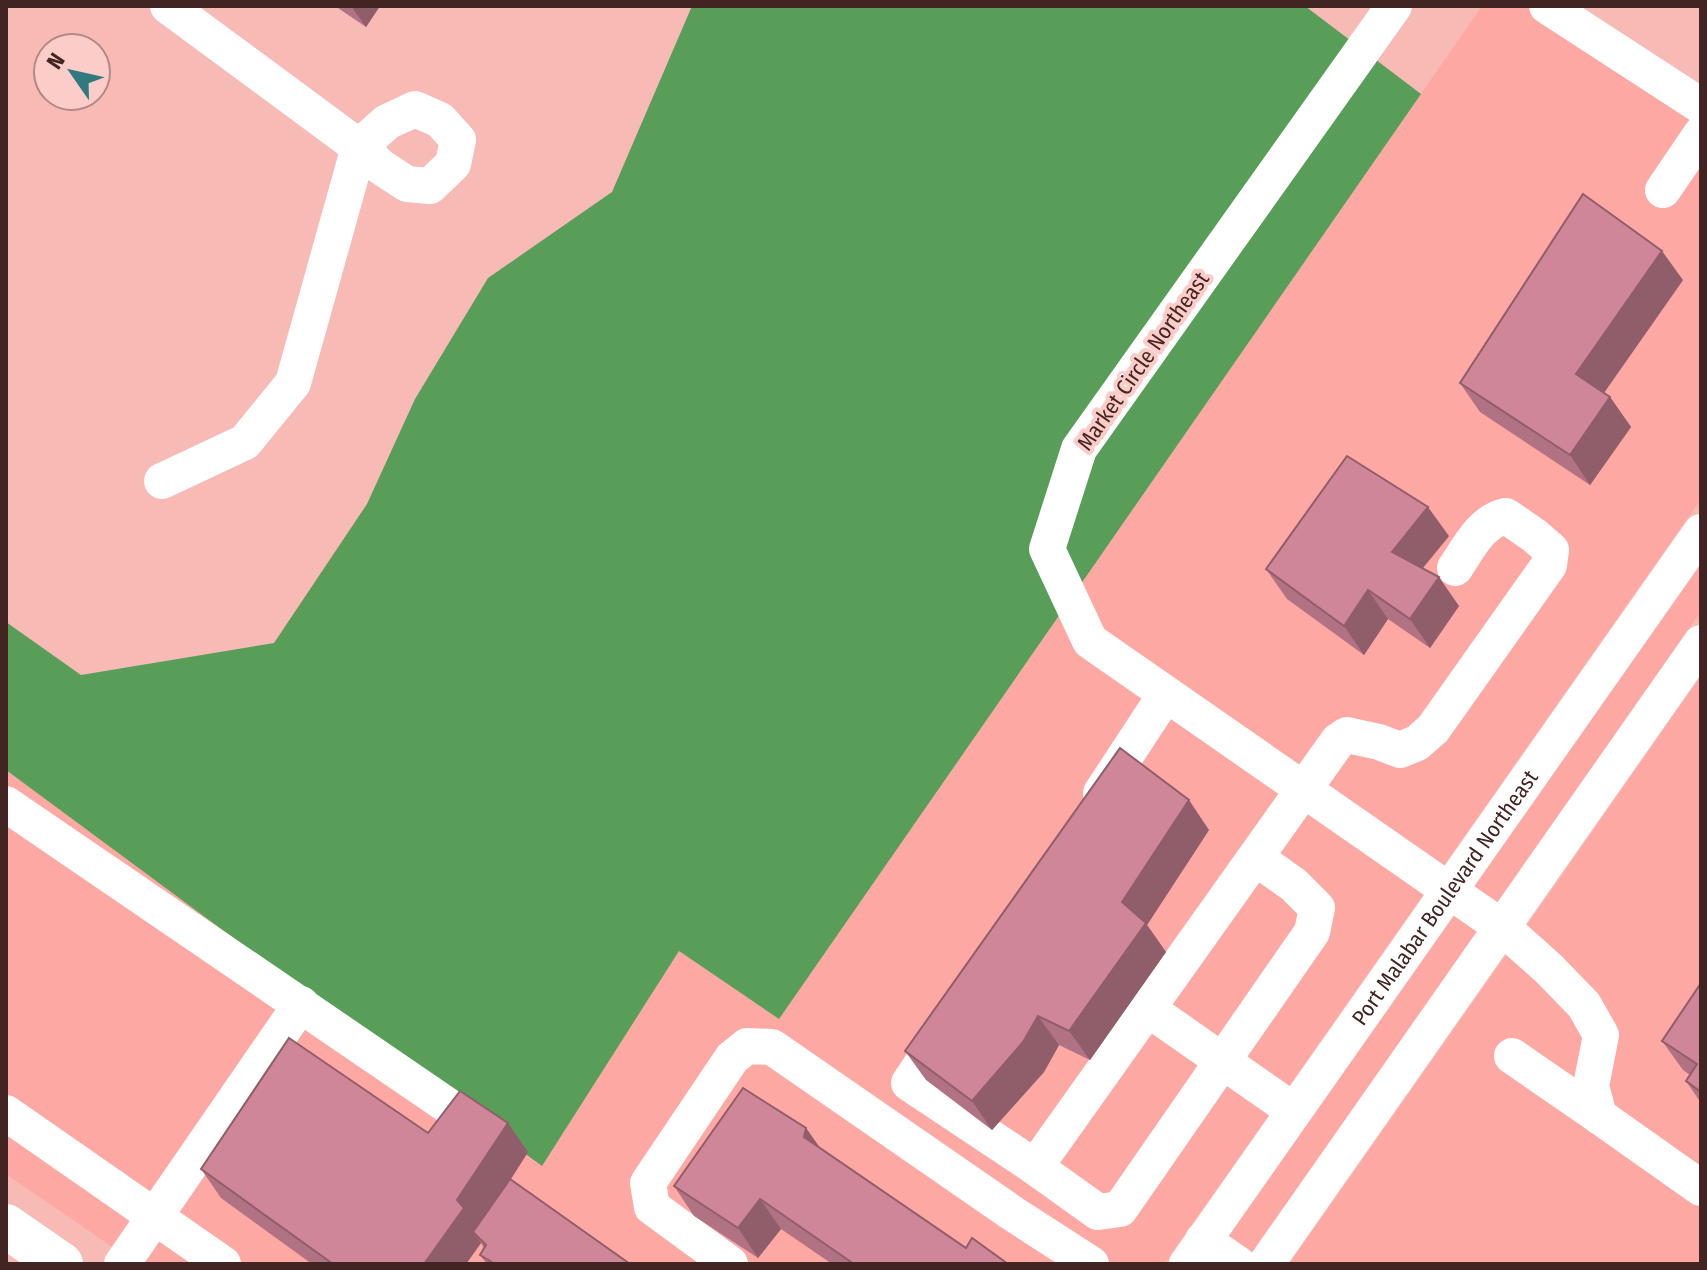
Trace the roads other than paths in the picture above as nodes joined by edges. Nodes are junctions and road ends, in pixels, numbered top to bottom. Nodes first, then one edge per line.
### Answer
1 (168, 6) edge
2 (1394, 6) edge
3 (1547, 6) edge
4 (1701, 106) edge
5 (1701, 134) edge
6 (1663, 190) dead end
7 (162, 481) dead end
8 (1701, 532) edge
9 (1455, 568) dead end
10 (1701, 643) edge
11 (1166, 694) junction
12 (1304, 790) junction
13 (6, 804) edge
14 (1080, 824) edge
15 (1256, 858) junction
16 (1449, 890) junction
17 (1503, 928) junction
18 (301, 1004) junction
19 (961, 1005) edge
20 (1148, 1009) junction
21 (1512, 1056) dead end
22 (1223, 1062) junction
23 (1294, 1111) junction
24 (6, 1113) edge
25 (460, 1114) edge
26 (1599, 1116) junction
27 (1035, 1167) junction
28 (1701, 1188) edge
29 (154, 1216) junction
30 (6, 1226) edge
31 (1195, 1252) edge
32 (61, 1264) edge
33 (122, 1264) edge
34 (223, 1264) edge
35 (730, 1264) edge
36 (1091, 1264) edge
37 (1238, 1264) edge
38 (1266, 1264) edge

1 - 7 street
2 - 11 street, Market Circle Northeast
3 - 4 street
5 - 6 street
8 - 16 street, Port Malabar Boulevard Northeast
9 - 12 street
10 - 17 street
11 - 12 street, Market Circle Northeast
11 - 14 street
12 - 15 street
12 - 16 street, Market Circle Northeast
13 - 18 street
15 - 20 street
15 - 22 street
16 - 17 street, Market Circle Northeast
16 - 23 street, Port Malabar Boulevard Northeast
17 - 26 street, Market Circle Northeast
17 - 38 street
18 - 25 street
18 - 29 street
19 - 27 street
20 - 22 street
20 - 27 street
21 - 26 street
22 - 23 street
22 - 27 street
23 - 31 street, Port Malabar Boulevard Northeast
24 - 29 street
26 - 28 street
29 - 33 street
29 - 34 street
30 - 32 main road
31 - 37 street
35 - 36 street

